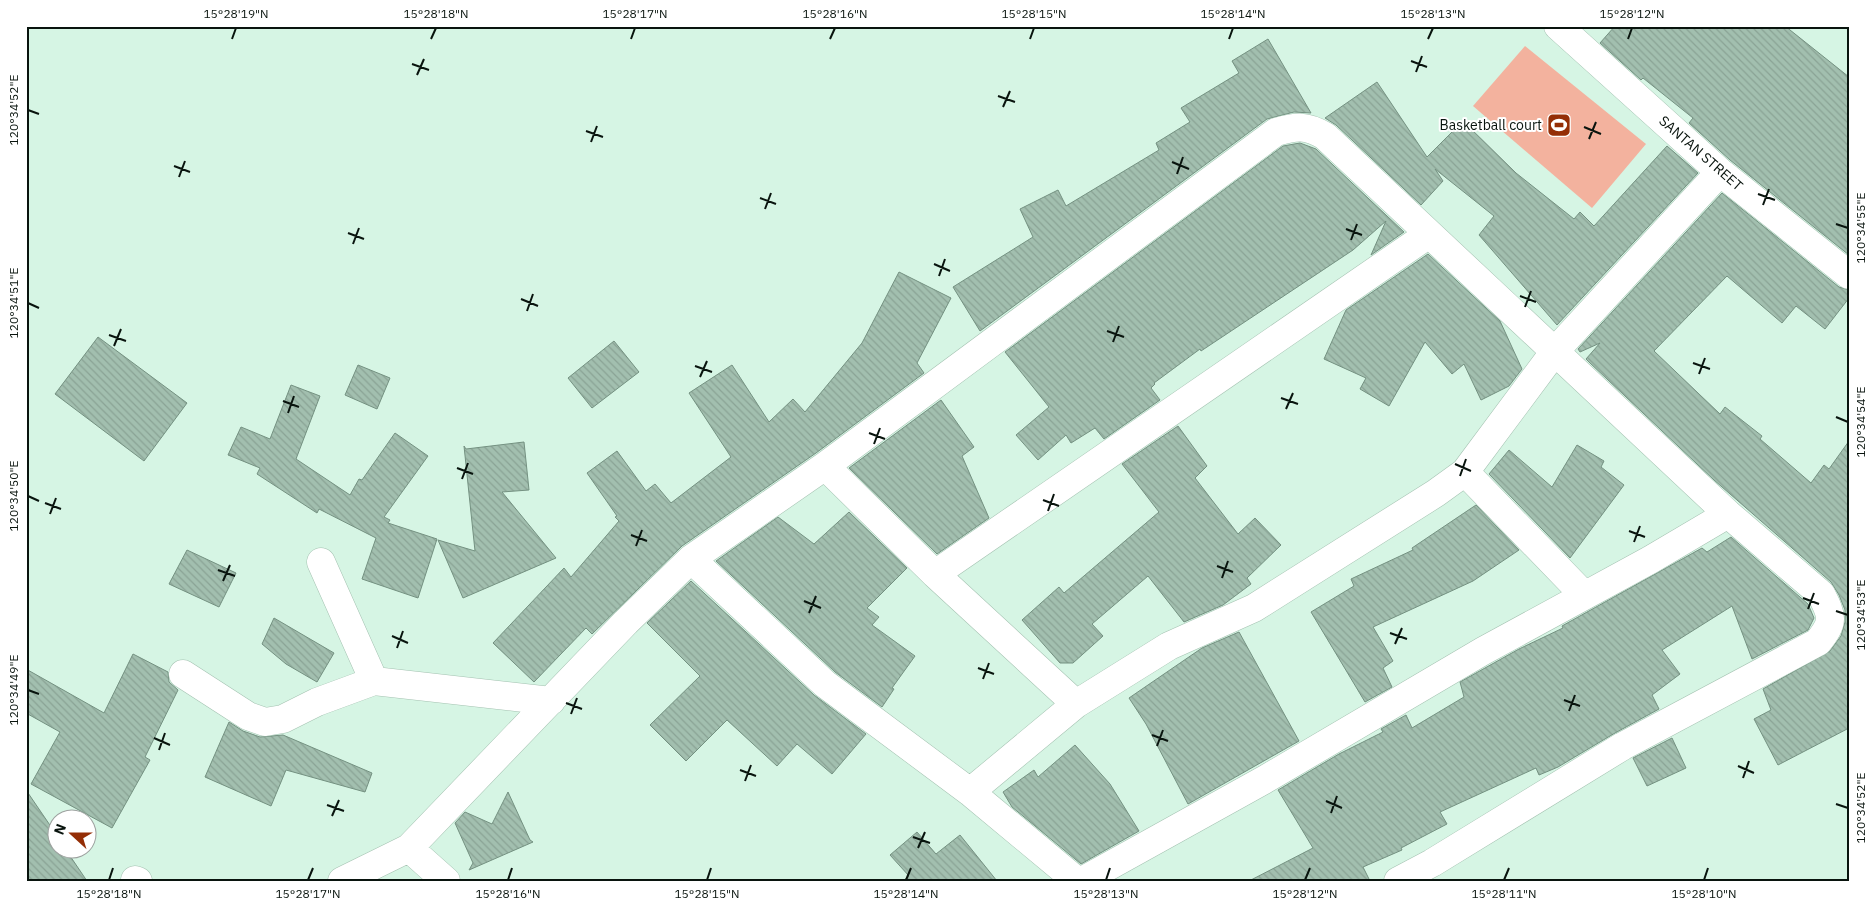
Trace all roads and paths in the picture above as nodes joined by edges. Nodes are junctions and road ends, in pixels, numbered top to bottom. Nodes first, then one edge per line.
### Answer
1 (1576, 32) edge
2 (1720, 172) junction
3 (1429, 234) junction
4 (1849, 275) edge
5 (1555, 351) junction
6 (825, 466) junction
7 (1465, 472) junction
8 (1728, 514) junction
9 (691, 559) junction
10 (321, 562) dead end
11 (935, 574) junction
12 (1584, 595) junction
13 (183, 674) dead end
14 (374, 681) junction
15 (551, 701) junction
16 (1076, 704) junction
17 (970, 792) junction
18 (408, 848) junction
19 (342, 881) edge
20 (446, 881) edge
21 (1077, 881) edge
22 (1082, 881) edge
23 (1398, 881) edge

1 - 2 street, SANTAN STREET
2 - 4 street, SANTAN STREET
2 - 5 street
3 - 5 street
3 - 6 street
3 - 11 street
5 - 7 street
5 - 8 street
6 - 9 street
6 - 11 street
7 - 12 street
7 - 16 street
8 - 12 street
8 - 23 street
9 - 15 street
9 - 17 street
10 - 14 street
11 - 16 street
12 - 22 street
13 - 14 street
14 - 15 street
15 - 18 street
16 - 17 street
17 - 21 street
18 - 19 street
18 - 20 street

